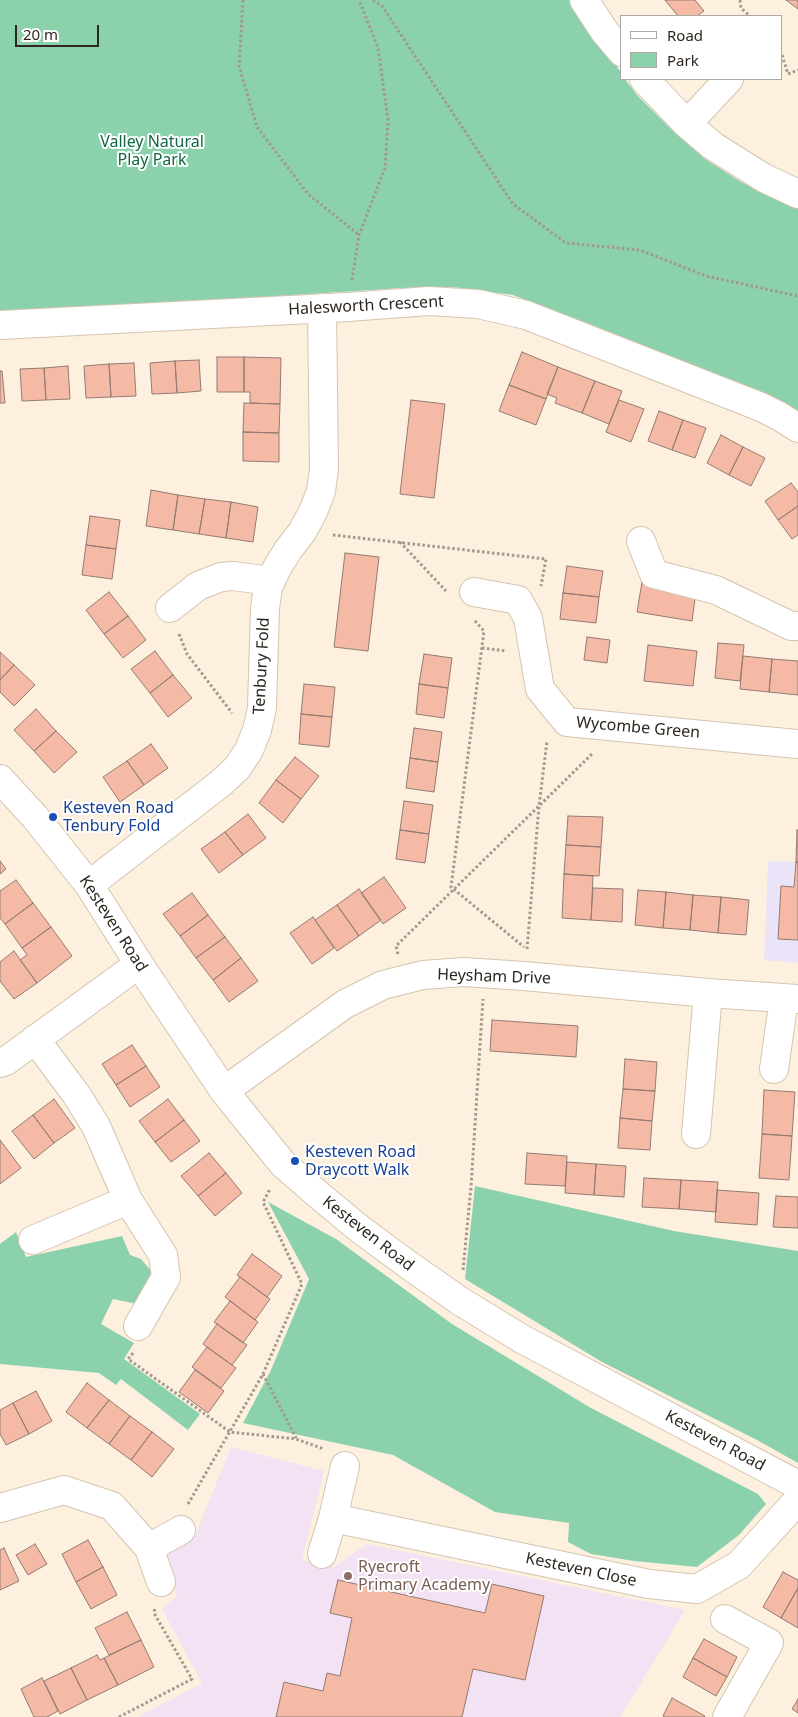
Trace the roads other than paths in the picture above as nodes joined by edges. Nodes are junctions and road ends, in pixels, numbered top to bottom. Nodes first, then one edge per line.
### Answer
1 (584, 0) edge
2 (620, 50) edge
3 (645, 80) edge
4 (728, 80) edge
5 (687, 124) junction
6 (798, 194) edge
7 (335, 307) junction
8 (0, 325) edge
9 (798, 428) edge
10 (641, 541) dead end
11 (271, 581) junction
12 (465, 602) road end
13 (170, 608) road end
14 (798, 626) edge
15 (798, 744) edge
16 (0, 779) edge
17 (89, 885) junction
18 (139, 964) junction
19 (708, 993) junction
20 (791, 998) edge
21 (35, 1039) junction
22 (0, 1063) edge
23 (774, 1069) dead end
24 (224, 1091) junction
25 (696, 1134) dead end
26 (128, 1200) junction
27 (33, 1240) dead end
28 (138, 1326) road end
29 (345, 1466) road end
30 (798, 1485) edge
31 (798, 1500) edge
32 (0, 1508) edge
33 (333, 1518) junction
34 (181, 1530) road end
35 (149, 1548) junction
36 (322, 1554) dead end
37 (161, 1582) road end
38 (725, 1619) dead end
39 (728, 1717) edge

1 - 2 street
3 - 5 street
4 - 5 street
5 - 6 street
7 - 8 street, Halesworth Crescent
7 - 9 street, Halesworth Crescent
7 - 11 street, Tenbury Fold
10 - 14 street
11 - 13 street
11 - 17 street, Tenbury Fold
12 - 15 street, Wycombe Green
16 - 17 street, Kesteven Road
17 - 18 street, Kesteven Road
18 - 21 street
18 - 24 street, Kesteven Road
19 - 20 street, Heysham Drive
19 - 24 street, Heysham Drive
19 - 25 street
20 - 23 street
21 - 22 street
21 - 26 street
24 - 30 street, Kesteven Road
26 - 27 street
26 - 28 street
29 - 33 street
31 - 33 street, Kesteven Close
32 - 35 street
33 - 36 street
34 - 35 street
35 - 37 street
38 - 39 street

